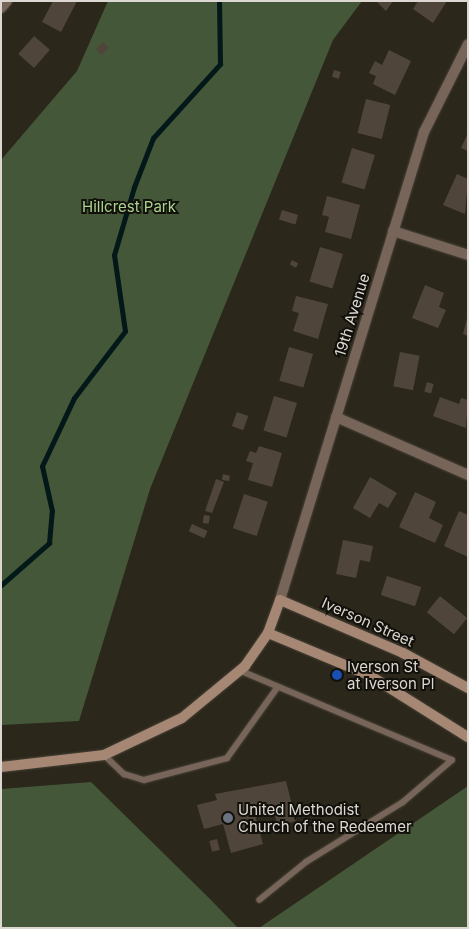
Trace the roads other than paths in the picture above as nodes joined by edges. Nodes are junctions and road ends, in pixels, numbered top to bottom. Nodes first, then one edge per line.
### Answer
1 (7, 1) edge
2 (1, 8) edge
3 (468, 44) edge
4 (464, 55) edge
5 (393, 231) junction
6 (468, 255) edge
7 (336, 417) junction
8 (468, 475) edge
9 (280, 600) junction
10 (268, 632) junction
11 (241, 671) junction
12 (277, 688) junction
13 (468, 688) edge
14 (468, 737) edge
15 (104, 755) junction
16 (1, 768) edge
17 (259, 900) dead end

1 - 2 street
3 - 4 street, 19th Avenue
4 - 5 street, 19th Avenue
5 - 6 street
5 - 7 street, 19th Avenue
7 - 8 street
7 - 9 street, 19th Avenue
9 - 10 main road
9 - 13 main road, Iverson Street
10 - 11 main road
10 - 14 main road
11 - 12 lane
11 - 15 main road
12 - 15 lane
12 - 17 lane
15 - 16 main road

